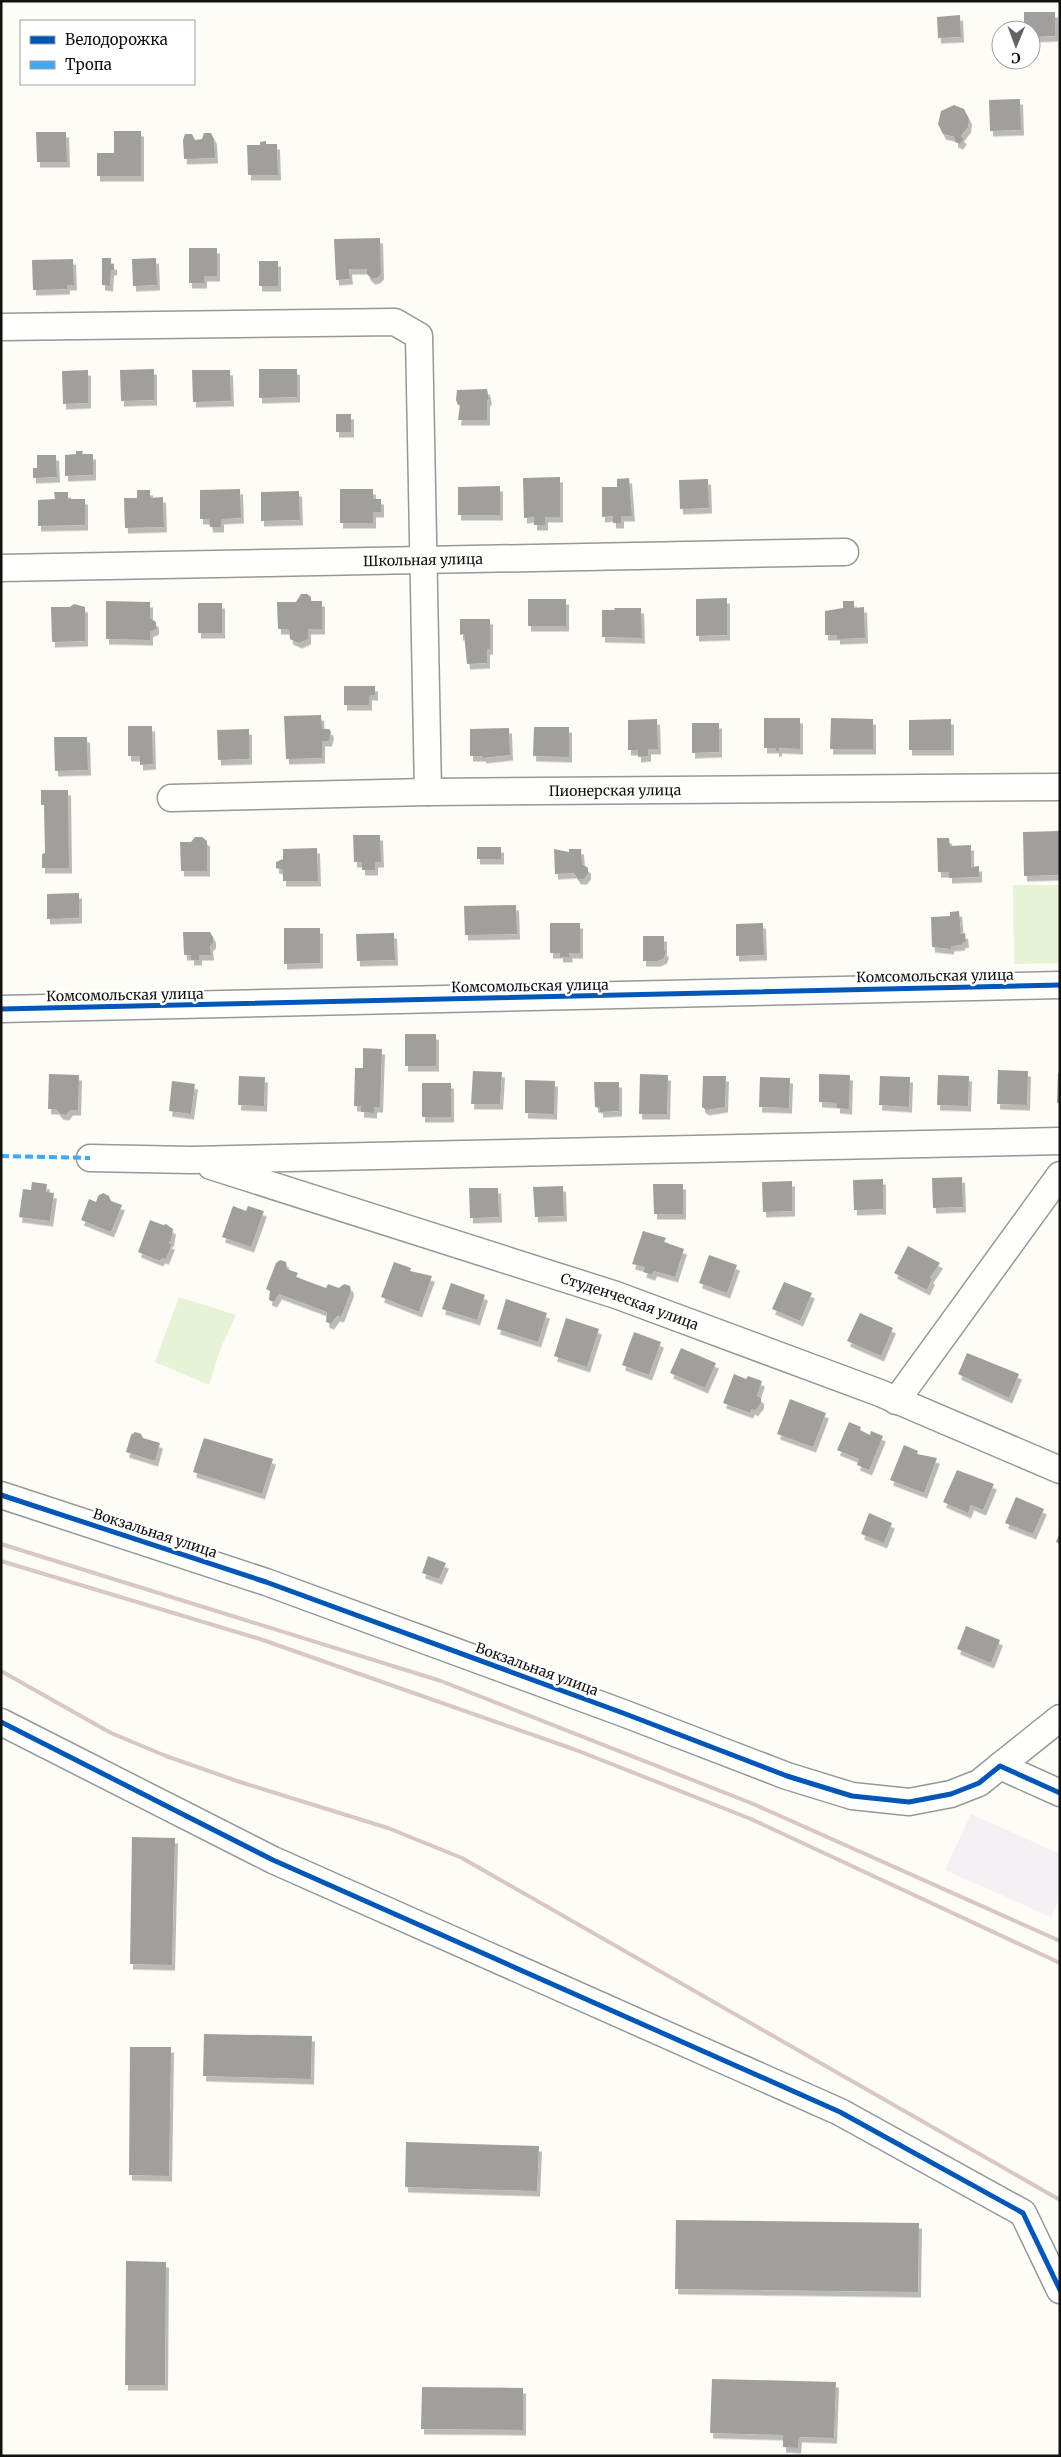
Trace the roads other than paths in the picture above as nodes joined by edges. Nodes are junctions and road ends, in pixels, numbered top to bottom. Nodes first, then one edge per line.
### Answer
1 (1, 327) edge
2 (845, 552) dead end
3 (423, 560) junction
4 (1, 568) edge
5 (1060, 787) edge
6 (428, 792) junction
7 (170, 798) dead end
8 (1060, 985) edge
9 (1, 1009) edge
10 (1060, 1140) edge
11 (90, 1158) dead end
12 (191, 1160) junction
13 (1060, 1175) edge
14 (896, 1401) junction
15 (1060, 1470) edge
16 (1, 1496) edge
17 (1060, 1718) edge
18 (1, 1722) edge
19 (1000, 1766) junction
20 (1060, 1793) edge
21 (1060, 2290) edge

1 - 3 street
2 - 3 street, Школьная улица
3 - 4 street, Школьная улица
3 - 6 street
5 - 6 street, Пионерская улица
6 - 7 street, Пионерская улица
8 - 9 street, Комсомольская улица
10 - 12 street
11 - 12 street
12 - 14 street, Студенческая улица
13 - 14 street
14 - 15 street, Студенческая улица
16 - 19 street, Вокзальная улица
17 - 19 street, Вокзальная улица
18 - 21 street
19 - 20 street

